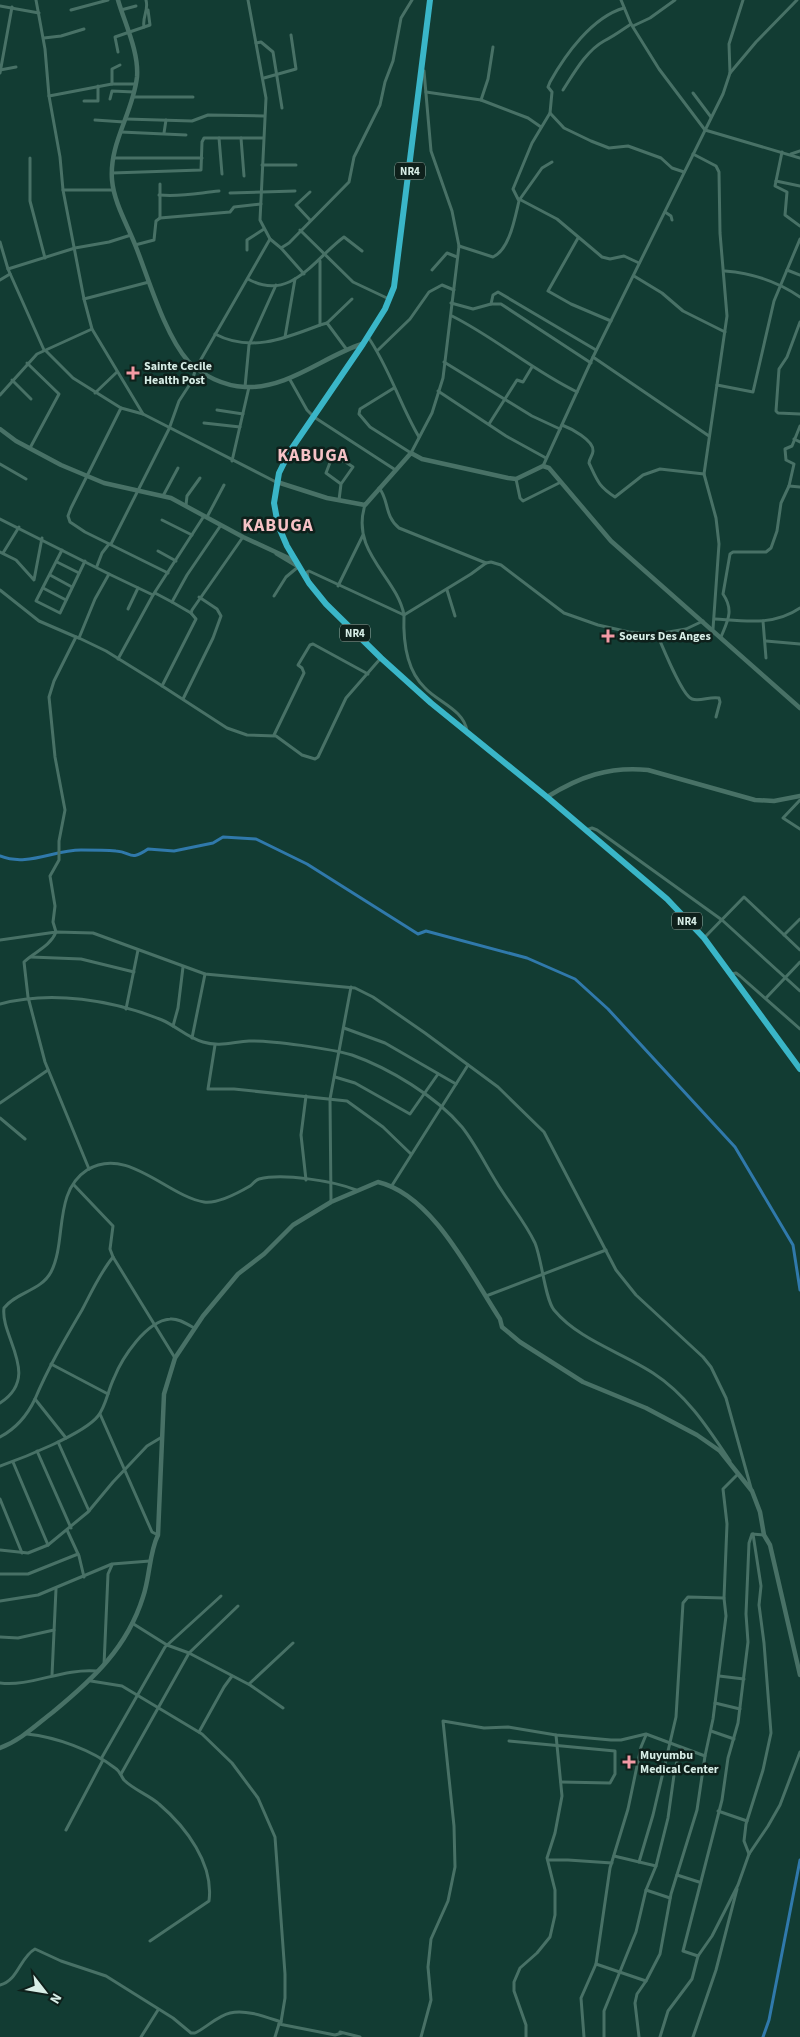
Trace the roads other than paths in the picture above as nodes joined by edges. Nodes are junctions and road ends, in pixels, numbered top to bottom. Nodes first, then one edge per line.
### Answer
1 (36, 0) edge
2 (108, 0) edge
3 (118, 0) edge
4 (146, 0) edge
5 (248, 0) edge
6 (412, 0) edge
7 (430, 0) edge
8 (621, 0) edge
9 (675, 0) edge
10 (743, 0) edge
11 (797, 0) edge
12 (0, 6) edge
13 (136, 6) dead end
14 (12, 7) junction
15 (624, 8) junction
16 (71, 10) dead end
17 (121, 10) junction
18 (148, 10) junction
19 (39, 13) junction
20 (632, 25) junction
21 (144, 27) junction
22 (84, 29) dead end
23 (0, 31) edge
24 (6, 32) junction
25 (128, 32) junction
26 (291, 35) dead end
27 (43, 38) junction
28 (256, 43) junction
29 (492, 47) dead end
30 (118, 52) dead end
31 (2, 54) edge
32 (120, 65) dead end
33 (16, 66) dead end
34 (421, 66) junction
35 (0, 72) edge
36 (730, 73) junction
37 (277, 76) junction
38 (264, 78) junction
39 (112, 84) junction
40 (136, 84) junction
41 (98, 86) junction
42 (563, 90) dead end
43 (426, 92) junction
44 (693, 93) dead end
45 (134, 95) junction
46 (49, 96) junction
47 (193, 97) dead end
48 (110, 99) dead end
49 (481, 100) junction
50 (84, 101) dead end
51 (282, 108) dead end
52 (550, 113) junction
53 (264, 116) junction
54 (711, 117) junction
55 (95, 120) dead end
56 (166, 120) junction
57 (125, 121) junction
58 (541, 127) junction
59 (705, 130) junction
60 (121, 132) junction
61 (164, 133) junction
62 (186, 135) dead end
63 (219, 138) junction
64 (241, 138) junction
65 (263, 138) junction
66 (800, 151) edge
67 (782, 152) junction
68 (693, 154) junction
69 (790, 155) junction
70 (30, 158) dead end
71 (113, 158) junction
72 (202, 158) junction
73 (800, 158) edge
74 (552, 162) dead end
75 (262, 165) junction
76 (296, 165) dead end
77 (684, 172) junction
78 (112, 173) junction
79 (222, 174) dead end
80 (244, 176) dead end
81 (776, 181) junction
82 (160, 184) dead end
83 (800, 186) edge
84 (63, 190) junction
85 (114, 190) junction
86 (219, 192) dead end
87 (295, 192) dead end
88 (310, 192) dead end
89 (230, 193) dead end
90 (263, 193) junction
91 (159, 196) junction
92 (520, 199) junction
93 (261, 204) junction
94 (664, 212) junction
95 (160, 218) junction
96 (310, 220) junction
97 (672, 220) dead end
98 (800, 226) edge
99 (264, 229) junction
100 (300, 230) junction
101 (131, 235) junction
102 (578, 238) junction
103 (270, 239) junction
104 (800, 239) edge
105 (0, 242) edge
106 (135, 245) junction
107 (459, 246) junction
108 (75, 248) junction
109 (281, 248) junction
110 (247, 250) dead end
111 (362, 250) dead end
112 (326, 256) junction
113 (457, 257) junction
114 (45, 258) junction
115 (320, 260) junction
116 (639, 264) junction
117 (8, 269) junction
118 (432, 270) dead end
119 (787, 270) junction
120 (725, 271) junction
121 (10, 274) junction
122 (304, 274) junction
123 (800, 275) edge
124 (634, 276) junction
125 (248, 279) junction
126 (295, 279) junction
127 (0, 280) edge
128 (149, 282) junction
129 (276, 285) junction
130 (780, 285) junction
131 (454, 290) junction
132 (800, 297) edge
133 (84, 299) junction
134 (352, 299) dead end
135 (390, 300) junction
136 (451, 303) junction
137 (491, 304) junction
138 (452, 316) junction
139 (612, 321) junction
140 (800, 322) edge
141 (327, 323) junction
142 (320, 326) junction
143 (92, 329) junction
144 (725, 332) junction
145 (216, 334) junction
146 (368, 336) junction
147 (285, 337) junction
148 (364, 344) junction
149 (249, 345) junction
150 (45, 350) junction
151 (347, 350) junction
152 (378, 350) junction
153 (596, 350) junction
154 (593, 357) junction
155 (444, 362) junction
156 (27, 363) junction
157 (591, 363) junction
158 (532, 367) junction
159 (196, 368) junction
160 (117, 372) junction
161 (289, 377) junction
162 (12, 380) junction
163 (717, 385) junction
164 (247, 387) junction
165 (394, 388) junction
166 (438, 391) junction
167 (577, 392) junction
168 (95, 393) junction
169 (0, 395) edge
170 (31, 399) dead end
171 (504, 400) junction
172 (121, 408) junction
173 (217, 410) dead end
174 (143, 414) junction
175 (243, 414) junction
176 (800, 414) edge
177 (314, 417) junction
178 (204, 424) dead end
179 (489, 424) junction
180 (562, 425) junction
181 (800, 426) edge
182 (240, 427) junction
183 (0, 428) edge
184 (169, 429) junction
185 (560, 430) junction
186 (709, 436) junction
187 (419, 437) junction
188 (794, 439) junction
189 (800, 442) edge
190 (30, 448) junction
191 (411, 453) junction
192 (546, 458) junction
193 (232, 461) junction
194 (0, 464) edge
195 (543, 466) junction
196 (178, 468) dead end
197 (394, 469) junction
198 (704, 474) junction
199 (86, 475) junction
200 (200, 478) dead end
201 (516, 479) junction
202 (26, 480) dead end
203 (276, 482) junction
204 (562, 482) junction
205 (341, 484) junction
206 (224, 485) dead end
207 (789, 486) junction
208 (800, 486) edge
209 (378, 488) junction
210 (138, 490) junction
211 (163, 496) junction
212 (339, 500) junction
213 (186, 505) junction
214 (365, 505) junction
215 (205, 517) junction
216 (0, 519) edge
217 (162, 520) dead end
218 (221, 525) junction
219 (19, 527) junction
220 (364, 534) junction
221 (192, 535) junction
222 (243, 537) junction
223 (42, 538) junction
224 (110, 544) junction
225 (62, 550) junction
226 (158, 551) dead end
227 (1, 553) edge
228 (85, 561) junction
229 (176, 561) junction
230 (56, 562) junction
231 (486, 563) junction
232 (297, 564) junction
233 (97, 566) junction
234 (312, 572) junction
235 (79, 573) junction
236 (168, 573) junction
237 (109, 574) junction
238 (50, 576) junction
239 (309, 583) junction
240 (338, 586) junction
241 (72, 587) junction
242 (43, 588) junction
243 (138, 588) junction
244 (0, 590) edge
245 (447, 590) junction
246 (154, 594) junction
247 (274, 596) dead end
248 (200, 597) junction
249 (66, 600) junction
250 (172, 602) junction
251 (800, 608) edge
252 (128, 609) dead end
253 (191, 613) junction
254 (404, 615) junction
255 (455, 616) dead end
256 (715, 619) junction
257 (704, 620) junction
258 (728, 620) junction
259 (763, 621) junction
260 (713, 629) junction
261 (657, 634) junction
262 (721, 637) junction
263 (78, 638) junction
264 (766, 641) junction
265 (800, 644) edge
266 (381, 658) junction
267 (766, 658) dead end
268 (118, 659) junction
269 (368, 674) junction
270 (162, 686) junction
271 (183, 699) junction
272 (800, 708) edge
273 (716, 717) dead end
274 (467, 732) junction
275 (274, 736) junction
276 (800, 796) edge
277 (547, 797) junction
278 (800, 800) edge
279 (585, 830) junction
280 (800, 830) edge
281 (800, 919) edge
282 (722, 920) junction
283 (56, 932) junction
284 (784, 935) junction
285 (704, 938) junction
286 (0, 940) edge
287 (138, 950) junction
288 (800, 950) edge
289 (30, 957) junction
290 (800, 962) edge
291 (183, 966) junction
292 (134, 972) junction
293 (205, 974) junction
294 (730, 974) junction
295 (784, 977) junction
296 (351, 986) junction
297 (800, 992) edge
298 (28, 997) junction
299 (766, 998) junction
300 (0, 1004) edge
301 (126, 1009) junction
302 (173, 1026) junction
303 (344, 1028) junction
304 (800, 1029) edge
305 (192, 1038) junction
306 (215, 1045) junction
307 (339, 1052) junction
308 (468, 1064) junction
309 (800, 1069) edge
310 (48, 1070) junction
311 (438, 1074) junction
312 (335, 1077) junction
313 (456, 1084) junction
314 (424, 1095) junction
315 (306, 1096) junction
316 (330, 1098) junction
317 (0, 1103) edge
318 (443, 1107) junction
319 (0, 1118) edge
320 (25, 1139) dead end
321 (412, 1154) junction
322 (89, 1169) junction
323 (306, 1180) junction
324 (332, 1182) junction
325 (74, 1185) junction
326 (391, 1187) junction
327 (356, 1190) junction
328 (331, 1202) junction
329 (606, 1250) junction
330 (113, 1256) junction
331 (544, 1274) junction
332 (486, 1296) junction
333 (154, 1326) junction
334 (194, 1328) junction
335 (175, 1358) junction
336 (51, 1364) junction
337 (108, 1394) junction
338 (35, 1399) junction
339 (0, 1403) edge
340 (99, 1413) junction
341 (163, 1436) junction
342 (0, 1437) edge
343 (66, 1438) junction
344 (58, 1442) junction
345 (36, 1451) junction
346 (13, 1462) junction
347 (733, 1465) junction
348 (0, 1466) edge
349 (124, 1470) junction
350 (737, 1475) junction
351 (752, 1491) junction
352 (0, 1499) edge
353 (89, 1512) junction
354 (69, 1529) junction
355 (754, 1534) junction
356 (158, 1535) junction
357 (764, 1535) junction
358 (48, 1545) junction
359 (0, 1550) edge
360 (22, 1553) junction
361 (78, 1554) junction
362 (151, 1562) junction
363 (112, 1564) junction
364 (0, 1574) edge
365 (84, 1577) junction
366 (56, 1588) junction
367 (221, 1596) dead end
368 (724, 1598) junction
369 (0, 1601) edge
370 (238, 1606) dead end
371 (132, 1622) junction
372 (54, 1630) junction
373 (0, 1637) edge
374 (293, 1643) dead end
375 (167, 1645) junction
376 (189, 1652) junction
377 (104, 1665) junction
378 (98, 1672) junction
379 (52, 1675) junction
380 (800, 1675) edge
381 (232, 1676) junction
382 (719, 1676) junction
383 (744, 1679) junction
384 (91, 1681) junction
385 (0, 1683) edge
386 (248, 1684) junction
387 (136, 1697) junction
388 (715, 1703) junction
389 (159, 1708) junction
390 (283, 1708) dead end
391 (740, 1709) junction
392 (711, 1731) junction
393 (199, 1732) junction
394 (27, 1734) junction
395 (646, 1734) junction
396 (556, 1735) junction
397 (734, 1739) junction
398 (508, 1741) dead end
399 (670, 1743) junction
400 (558, 1745) junction
401 (0, 1748) edge
402 (681, 1749) junction
403 (800, 1752) edge
404 (705, 1756) junction
405 (102, 1759) junction
406 (121, 1774) junction
407 (561, 1782) junction
408 (718, 1811) junction
409 (747, 1821) junction
410 (66, 1830) dead end
411 (748, 1854) junction
412 (614, 1856) junction
413 (548, 1860) junction
414 (639, 1862) junction
415 (612, 1863) junction
416 (656, 1866) junction
417 (677, 1875) junction
418 (699, 1882) junction
419 (738, 1885) junction
420 (646, 1890) junction
421 (670, 1898) junction
422 (150, 1941) dead end
423 (698, 1956) junction
424 (596, 1964) junction
425 (619, 1974) junction
426 (646, 1981) junction
427 (0, 1984) edge
428 (158, 2010) junction
429 (280, 2023) junction
430 (195, 2035) edge
431 (141, 2037) edge
432 (275, 2037) edge
433 (360, 2037) edge
434 (422, 2037) edge
435 (526, 2037) edge
436 (584, 2037) edge
437 (604, 2037) edge
438 (639, 2037) edge
439 (660, 2037) edge
440 (693, 2037) edge

1 - 19 street
2 - 16 street
3 - 17 main road
4 - 18 street
5 - 28 street
6 - 96 street
7 - 34 highway, NR4
8 - 15 street
9 - 20 street
10 - 36 street
11 - 36 street
12 - 14 street
13 - 17 street
14 - 19 street
14 - 24 street
15 - 20 street
15 - 52 street
17 - 25 main road
18 - 21 street
18 - 21 street
19 - 27 street
20 - 42 street
20 - 59 street
21 - 25 street
22 - 27 street
23 - 24 street
24 - 31 street
25 - 30 street
25 - 40 main road
26 - 37 street
27 - 46 street
28 - 37 street
28 - 38 street
29 - 49 street
31 - 35 street
32 - 39 street
33 - 35 street
34 - 43 street
34 - 135 highway, NR4
36 - 54 street
37 - 38 street
37 - 51 street
38 - 53 street
39 - 40 street
39 - 41 street
40 - 45 main road
41 - 46 street
41 - 50 street
43 - 49 street
43 - 107 street
44 - 54 street
45 - 47 street
45 - 48 street
45 - 57 main road
46 - 84 street
49 - 58 street
52 - 58 street
52 - 77 street
53 - 56 street
53 - 65 street
54 - 59 street
55 - 57 street
56 - 57 street
56 - 61 street
57 - 60 main road
58 - 92 street
59 - 67 street
59 - 68 street
60 - 61 street
60 - 71 main road
61 - 62 street
63 - 64 street
63 - 72 street
63 - 79 street
64 - 65 street
64 - 80 street
65 - 75 street
66 - 69 street
67 - 69 street
67 - 81 street
68 - 77 street
68 - 120 street
69 - 73 street
70 - 114 street
71 - 72 street
71 - 78 main road
72 - 78 street
74 - 92 street
75 - 76 street
75 - 90 street
77 - 94 street
78 - 85 main road
81 - 83 street
81 - 98 street
82 - 91 street
84 - 85 street
84 - 108 street
85 - 101 main road
86 - 91 street
87 - 90 street
88 - 96 street
89 - 90 street
90 - 93 street
91 - 95 street
92 - 102 street
92 - 107 street
93 - 95 street
93 - 99 street
94 - 97 street
94 - 116 street
95 - 106 street
96 - 100 street
99 - 103 street
99 - 110 street
100 - 109 street
100 - 112 street
101 - 106 main road
101 - 108 street
102 - 116 street
102 - 139 street
103 - 109 street
103 - 125 street
104 - 119 street
105 - 117 street
106 - 128 main road
107 - 113 street
108 - 114 street
108 - 133 street
109 - 122 street
111 - 112 street
112 - 115 street
112 - 135 street
113 - 118 street
113 - 131 street
114 - 117 street
115 - 122 street
115 - 142 street
116 - 124 street
117 - 121 street
119 - 123 street
119 - 130 street
120 - 130 street
120 - 144 street
121 - 127 street
121 - 150 street
122 - 126 street
124 - 139 street
124 - 144 street
125 - 129 street
125 - 145 street
126 - 129 street
126 - 147 street
128 - 133 street
128 - 159 main road
129 - 149 street
130 - 132 street
130 - 163 street
131 - 136 street
131 - 152 street
133 - 143 street
134 - 141 street
135 - 146 highway, NR4
136 - 137 street
136 - 138 street
137 - 153 street
137 - 157 street
138 - 155 street
138 - 158 street
139 - 153 street
140 - 176 street
141 - 142 street
141 - 151 street
142 - 147 street
143 - 150 street
143 - 160 street
144 - 163 street
145 - 149 street
145 - 159 street
146 - 148 highway, NR4
146 - 152 street
147 - 149 street
148 - 151 main road
148 - 177 highway, NR4
149 - 164 street
150 - 156 street
150 - 168 street
151 - 161 main road
152 - 165 street
153 - 154 street
154 - 157 street
154 - 186 street
155 - 166 street
155 - 171 street
156 - 162 street
156 - 190 street
157 - 167 street
158 - 167 street
158 - 171 street
159 - 164 main road
159 - 184 street
160 - 168 street
160 - 174 street
161 - 164 main road
161 - 177 street
162 - 169 street
162 - 170 street
163 - 186 street
164 - 175 street
165 - 187 street
165 - 191 street
166 - 179 street
166 - 187 street
167 - 180 street
168 - 172 street
171 - 179 street
171 - 185 street
172 - 174 street
172 - 199 street
173 - 175 street
174 - 184 street
175 - 182 street
177 - 197 street
177 - 203 highway, NR4
178 - 182 street
179 - 192 street
180 - 185 street
180 - 198 street
181 - 188 street
182 - 193 street
183 - 190 main road
184 - 193 street
184 - 210 street
185 - 192 street
186 - 198 street
187 - 191 street
188 - 189 street
188 - 207 street
190 - 199 main road
191 - 197 main road
191 - 201 main road
192 - 195 street
193 - 203 street
194 - 202 street
195 - 201 main road
195 - 204 main road
196 - 211 street
197 - 209 main road
198 - 256 street
199 - 210 main road
199 - 224 street
200 - 213 street
201 - 204 street
203 - 212 main road
203 - 232 highway, NR4
204 - 257 main road
205 - 205 street
205 - 212 street
206 - 215 street
207 - 208 street
207 - 258 street
209 - 214 main road
209 - 231 street
210 - 211 main road
210 - 224 street
211 - 213 main road
212 - 214 main road
213 - 215 main road
214 - 220 street
215 - 218 main road
215 - 221 street
216 - 219 street
217 - 221 street
218 - 222 main road
218 - 250 street
219 - 223 street
219 - 227 street
220 - 240 street
220 - 254 street
221 - 229 street
222 - 232 main road
222 - 248 street
223 - 225 street
223 - 227 street
224 - 233 street
224 - 236 street
225 - 228 street
225 - 230 street
226 - 229 street
228 - 233 street
228 - 235 street
229 - 236 street
230 - 235 street
230 - 238 street
231 - 245 street
231 - 261 street
232 - 234 street
232 - 239 highway, NR4
232 - 247 street
233 - 237 street
234 - 239 street
234 - 240 street
235 - 241 street
236 - 246 street
237 - 243 street
237 - 263 street
238 - 241 street
238 - 242 street
239 - 266 highway, NR4
240 - 254 street
241 - 249 street
242 - 249 street
242 - 249 street
243 - 246 street
243 - 252 street
244 - 263 street
245 - 254 street
245 - 255 street
246 - 250 street
246 - 268 street
248 - 253 street
248 - 271 street
250 - 253 street
251 - 259 street
253 - 270 street
254 - 274 street
256 - 258 street
256 - 260 street
257 - 260 main road
257 - 261 street
258 - 259 street
258 - 262 street
259 - 264 street
260 - 262 main road
261 - 273 street
262 - 272 main road
263 - 268 street
263 - 283 street
264 - 265 street
264 - 267 street
266 - 269 street
266 - 274 highway, NR4
268 - 270 street
269 - 275 street
269 - 275 street
270 - 271 street
271 - 275 street
274 - 277 highway, NR4
276 - 277 main road
277 - 279 highway, NR4
278 - 280 street
279 - 282 street
279 - 285 highway, NR4
281 - 284 street
282 - 284 street
282 - 285 street
282 - 295 street
283 - 286 street
283 - 287 street
283 - 289 street
284 - 288 street
285 - 294 highway, NR4
287 - 291 street
287 - 292 street
289 - 292 street
289 - 298 street
290 - 295 street
291 - 293 street
291 - 302 street
292 - 301 street
293 - 296 street
293 - 305 street
294 - 299 street
294 - 309 highway, NR4
295 - 297 street
295 - 299 street
296 - 303 street
296 - 308 street
298 - 300 street
298 - 301 street
298 - 310 street
299 - 304 street
301 - 302 street
302 - 305 street
303 - 307 street
303 - 311 street
305 - 306 street
306 - 307 street
306 - 315 street
307 - 312 street
307 - 314 street
308 - 313 street
308 - 329 street
310 - 317 street
310 - 322 street
311 - 313 street
311 - 314 street
312 - 314 street
312 - 316 street
313 - 318 street
314 - 318 street
315 - 316 street
315 - 323 street
316 - 321 street
316 - 324 street
318 - 321 street
318 - 331 street
319 - 320 street
321 - 326 street
322 - 323 street
322 - 325 street
323 - 324 street
324 - 327 street
324 - 328 street
325 - 330 street
325 - 339 street
326 - 327 main road
326 - 332 main road
327 - 328 main road
328 - 334 main road
329 - 331 street
329 - 351 street
330 - 333 street
330 - 336 street
331 - 332 street
331 - 347 street
332 - 347 main road
333 - 334 street
333 - 335 street
333 - 337 street
334 - 335 main road
335 - 341 main road
336 - 337 street
336 - 338 street
337 - 340 street
338 - 342 street
338 - 343 street
340 - 343 street
340 - 349 street
341 - 349 street
341 - 356 main road
343 - 344 street
344 - 345 street
344 - 353 street
345 - 346 street
345 - 354 street
346 - 348 street
346 - 358 street
347 - 350 main road
349 - 353 street
349 - 356 street
350 - 351 main road
350 - 368 street
351 - 357 main road
352 - 360 street
353 - 354 street
354 - 358 street
354 - 361 street
355 - 357 street
355 - 383 street
355 - 409 street
356 - 362 main road
357 - 380 main road
358 - 360 street
359 - 360 street
361 - 364 street
361 - 365 street
362 - 363 street
362 - 371 main road
363 - 365 street
363 - 377 street
365 - 366 street
366 - 369 street
366 - 372 street
367 - 375 street
368 - 382 street
368 - 399 street
370 - 376 street
371 - 375 street
371 - 377 main road
372 - 373 street
372 - 379 street
374 - 386 street
375 - 376 street
375 - 387 street
376 - 381 street
376 - 389 street
377 - 378 main road
378 - 379 street
378 - 384 main road
379 - 385 street
381 - 386 street
381 - 393 street
382 - 383 street
382 - 388 street
383 - 391 street
384 - 387 street
384 - 394 main road
386 - 390 street
387 - 389 street
387 - 405 street
388 - 391 street
388 - 392 street
389 - 393 street
389 - 406 street
391 - 397 street
392 - 397 street
392 - 404 street
393 - 429 street
394 - 401 main road
394 - 405 street
395 - 396 street
395 - 399 street
395 - 412 street
396 - 400 street
396 - 434 street
397 - 408 street
398 - 400 street
399 - 402 street
399 - 414 street
400 - 407 street
400 - 407 street
402 - 404 street
402 - 416 street
403 - 411 street
404 - 417 street
405 - 406 street
405 - 410 street
406 - 422 street
407 - 413 street
408 - 409 street
408 - 418 street
409 - 411 street
411 - 419 street
412 - 414 street
412 - 415 street
413 - 415 street
413 - 435 street
414 - 416 street
415 - 424 street
416 - 420 street
417 - 418 street
417 - 421 street
418 - 423 street
419 - 423 street
419 - 440 street
420 - 421 street
420 - 425 street
421 - 426 street
423 - 439 street
424 - 425 street
424 - 436 street
425 - 426 street
425 - 437 street
426 - 438 street
427 - 428 street
428 - 430 street
428 - 431 street
429 - 430 street
429 - 432 street
429 - 433 street

